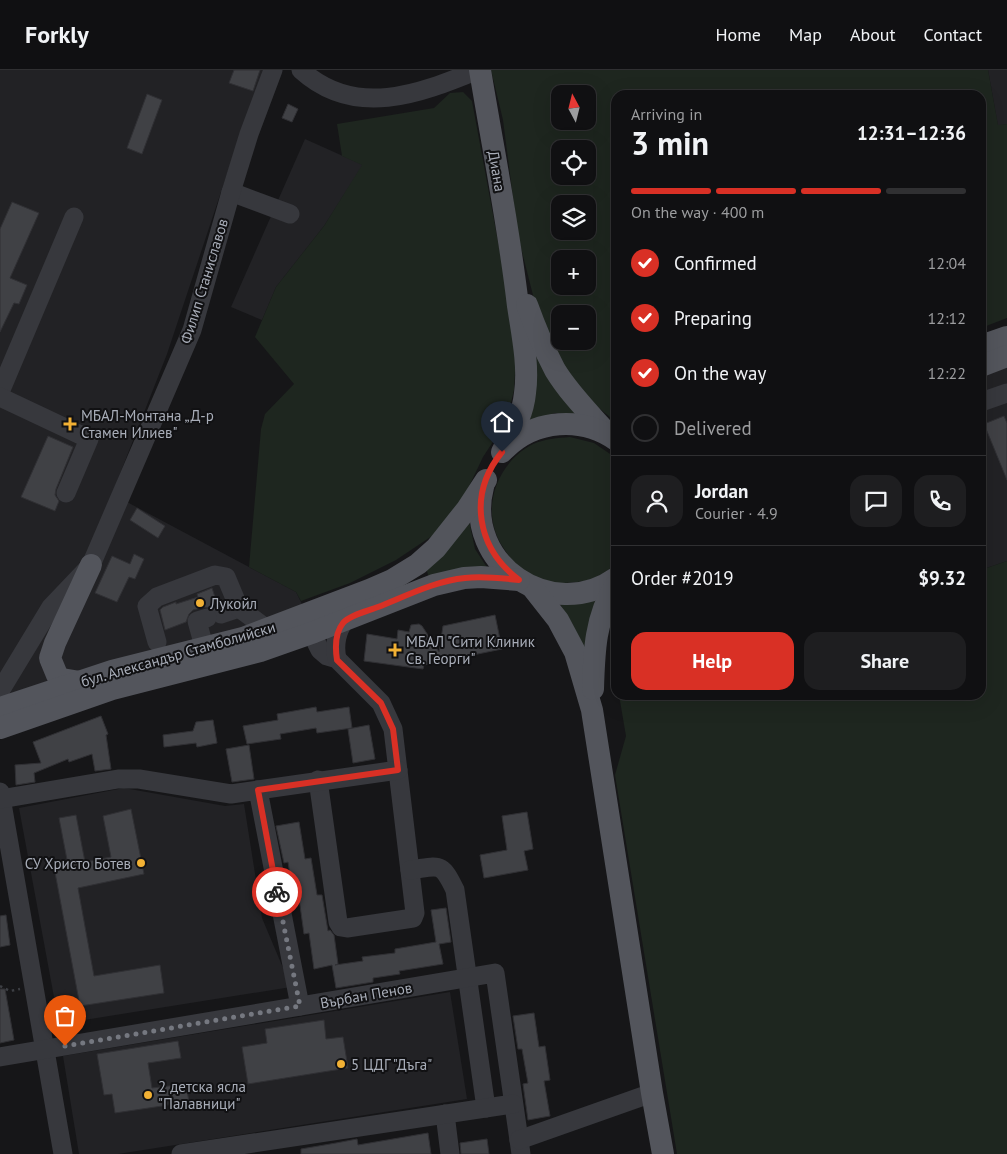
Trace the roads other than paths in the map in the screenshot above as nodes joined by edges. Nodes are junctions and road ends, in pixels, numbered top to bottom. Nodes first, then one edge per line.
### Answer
1 (273, 70) edge
2 (301, 70) edge
3 (479, 70) edge
4 (231, 192) junction
5 (290, 214) dead end
6 (74, 217) dead end
7 (514, 271) junction
8 (1007, 337) edge
9 (986, 344) edge
10 (1007, 356) edge
11 (986, 364) edge
12 (0, 392) edge
13 (1007, 393) edge
14 (0, 396) edge
15 (986, 400) edge
16 (611, 436) edge
17 (611, 437) edge
18 (502, 452) junction
19 (486, 480) junction
20 (66, 493) dead end
21 (91, 564) junction
22 (611, 580) edge
23 (525, 584) junction
24 (369, 590) junction
25 (611, 592) edge
26 (239, 608) junction
27 (345, 620) junction
28 (267, 630) junction
29 (314, 632) junction
30 (157, 642) dead end
31 (207, 658) junction
32 (337, 660) junction
33 (80, 682) junction
34 (0, 691) edge
35 (0, 708) edge
36 (592, 710) junction
37 (0, 728) edge
38 (398, 770) junction
39 (318, 780) junction
40 (258, 790) junction
41 (1, 795) edge
42 (410, 870) junction
43 (468, 977) junction
44 (300, 1006) junction
45 (46, 1050) junction
46 (0, 1057) edge
47 (652, 1093) junction
48 (513, 1104) junction
49 (486, 1108) junction
50 (445, 1114) junction
51 (275, 1147) edge
52 (520, 1147) edge
53 (63, 1154) edge
54 (185, 1154) edge
55 (450, 1154) edge
56 (663, 1154) edge

1 - 4 street, Филип Станиславов
2 - 3 street
3 - 7 main road, Диана
4 - 5 street
4 - 21 street, Филип Станиславов
6 - 12 street
7 - 16 main road
7 - 18 main road
8 - 9 main road
10 - 11 main road
13 - 15 street
14 - 20 street
17 - 18 main road
18 - 19 main road
19 - 23 main road
19 - 24 main road, бул. Александър Стамболийски
21 - 33 main road
21 - 34 street, Филип Станиславов
22 - 23 main road, бул. Александър Стамболийски
23 - 27 main road, бул. Александър Стамболийски
23 - 36 main road
24 - 28 main road, бул. Александър Стамболийски
24 - 29 main road
25 - 36 main road
26 - 28 street
26 - 30 street
26 - 31 street
27 - 29 main road, бул. Александър Стамболийски
27 - 32 street
28 - 31 main road, бул. Александър Стамболийски
29 - 31 main road, бул. Александър Стамболийски
29 - 32 street
31 - 33 main road, бул. Александър Стамболийски
31 - 37 main road, бул. Александър Стамболийски
32 - 38 street
33 - 35 main road, бул. Александър Стамболийски
36 - 47 main road
38 - 39 street
38 - 42 street
39 - 40 street
39 - 42 street
40 - 41 street
40 - 44 street
41 - 45 street
42 - 43 street
43 - 44 street, Върбан Пенов
43 - 48 street, Върбан Пенов
43 - 49 street
44 - 45 street, Върбан Пенов
45 - 46 street, Върбан Пенов
45 - 53 street
47 - 52 street
47 - 56 main road
48 - 49 street
48 - 52 street
49 - 50 street
50 - 51 street
50 - 55 street
51 - 54 street

